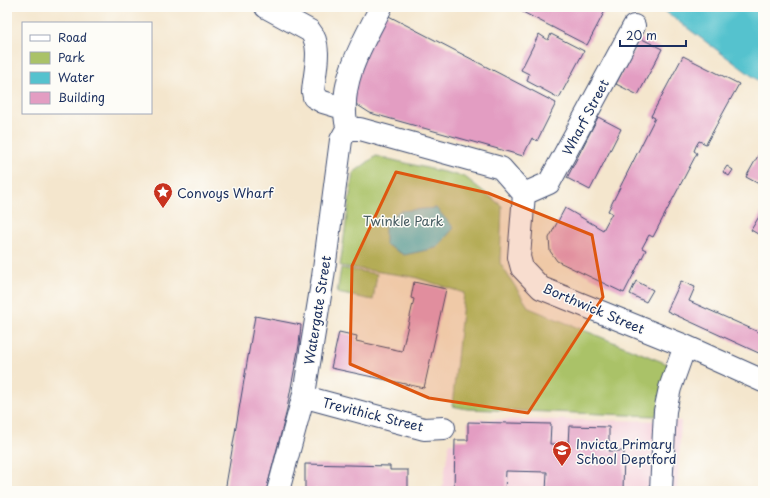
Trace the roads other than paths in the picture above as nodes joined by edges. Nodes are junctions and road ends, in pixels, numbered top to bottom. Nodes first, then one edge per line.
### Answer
1 (266, 7) edge
2 (380, 7) edge
3 (634, 26) dead end
4 (343, 108) junction
5 (347, 129) junction
6 (524, 194) junction
7 (685, 346) junction
8 (763, 381) edge
9 (304, 394) junction
10 (444, 428) dead end
11 (661, 490) dead end
12 (278, 491) edge

1 - 4 street
2 - 4 street
3 - 6 street, Wharf Street
4 - 5 street
5 - 6 street
5 - 9 street, Watergate Street
6 - 7 street, Borthwick Street
7 - 8 street, Borthwick Street
7 - 11 street
9 - 10 street, Trevithick Street
9 - 12 street, Watergate Street

